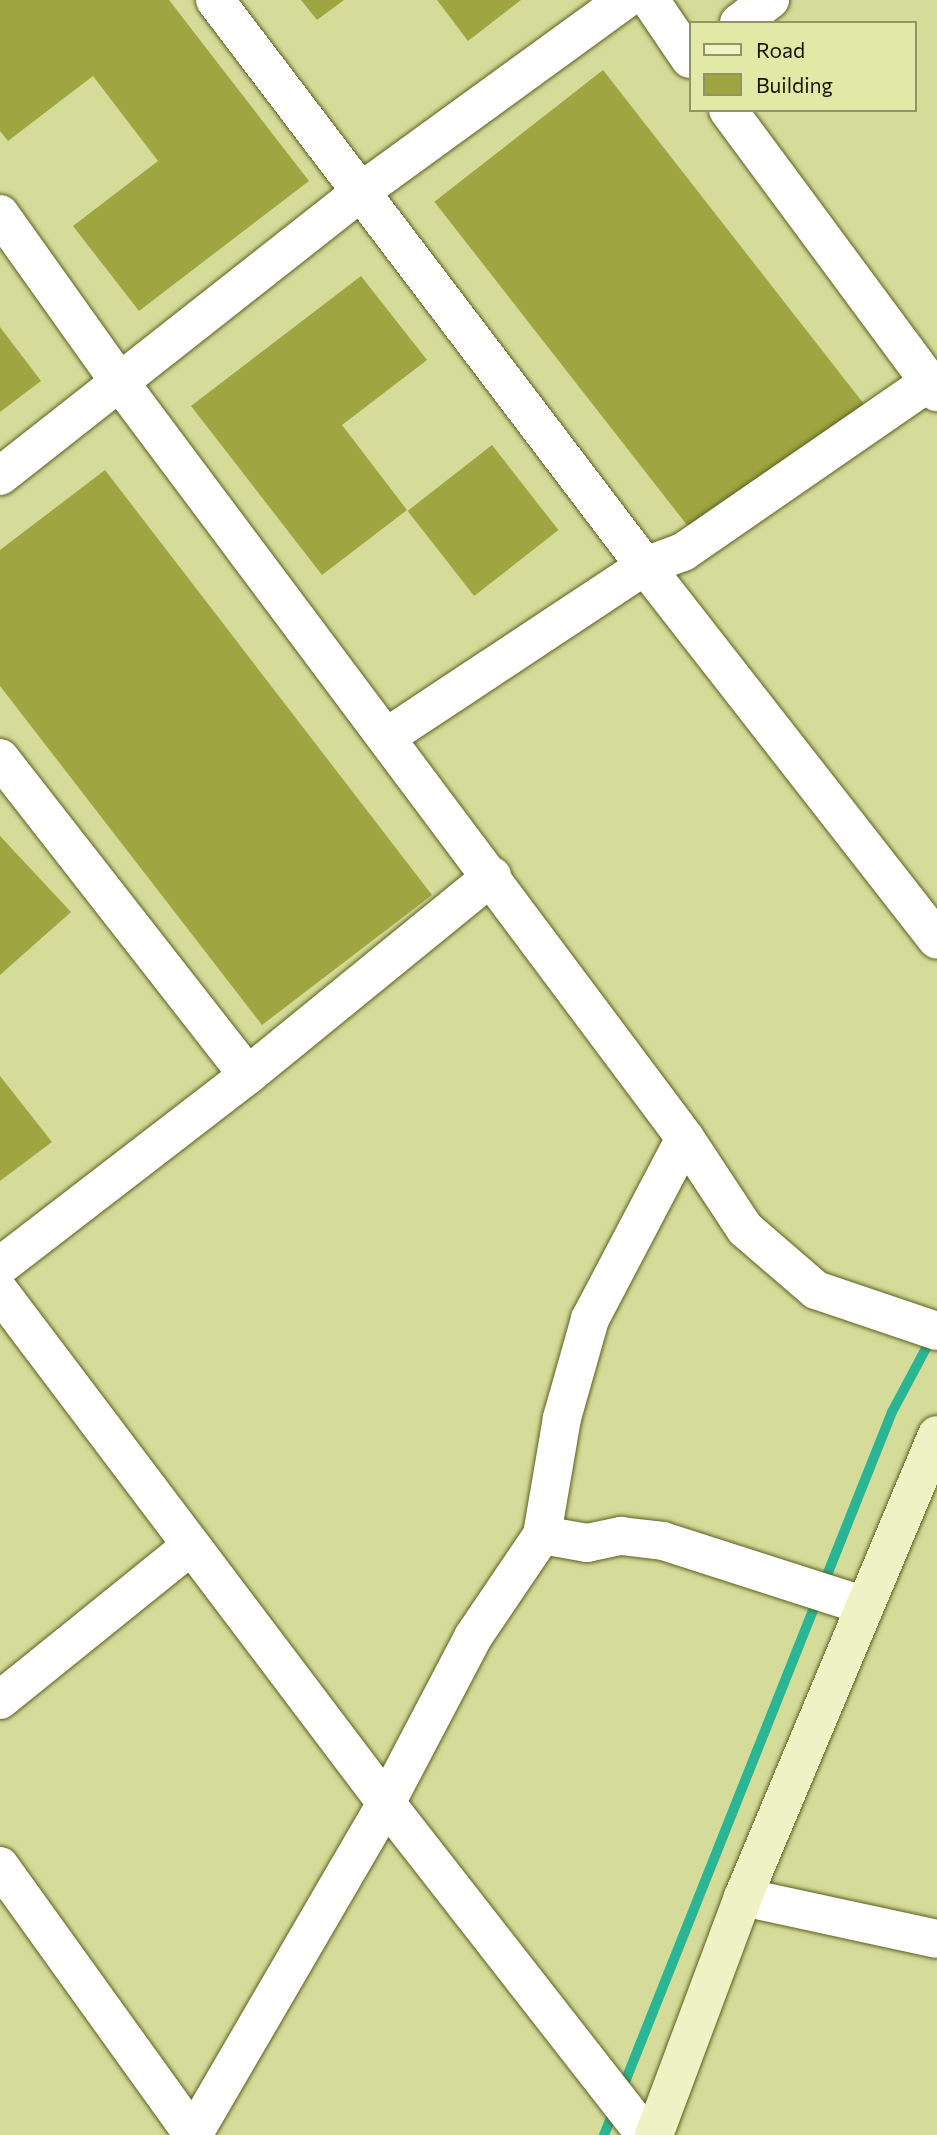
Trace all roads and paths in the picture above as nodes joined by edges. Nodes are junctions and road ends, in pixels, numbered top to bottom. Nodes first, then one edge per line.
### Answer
1 (215, 0) edge
2 (625, 0) edge
3 (650, 0) edge
4 (770, 0) edge
5 (742, 21) edge
6 (688, 56) edge
7 (729, 112) edge
8 (359, 193) junction
9 (0, 214) edge
10 (121, 384) junction
11 (933, 387) edge
12 (0, 476) edge
13 (645, 566) junction
14 (388, 736) junction
15 (0, 758) edge
16 (492, 876) junction
17 (937, 940) edge
18 (248, 1075) junction
19 (685, 1138) junction
20 (0, 1266) edge
21 (0, 1292) edge
22 (937, 1331) edge
23 (937, 1435) edge
24 (542, 1535) junction
25 (191, 1546) junction
26 (865, 1605) junction
27 (0, 1699) edge
28 (386, 1803) junction
29 (0, 1866) edge
30 (743, 1897) junction
31 (937, 1939) edge
32 (193, 2135) edge
33 (645, 2135) edge
34 (654, 2135) edge

1 - 8 street
2 - 8 street
3 - 6 street
4 - 5 street
7 - 11 street
8 - 10 street
8 - 13 street
9 - 10 street
10 - 12 street
10 - 14 street
11 - 13 street
13 - 14 street
13 - 17 street
14 - 16 street
15 - 18 street
16 - 18 street
16 - 19 street
18 - 20 street
19 - 22 street
19 - 24 street
21 - 25 street
23 - 26 street
24 - 26 street
24 - 28 street
25 - 27 street
25 - 28 street
26 - 30 street
28 - 32 street
28 - 33 street
29 - 32 street
30 - 31 street
30 - 34 street

